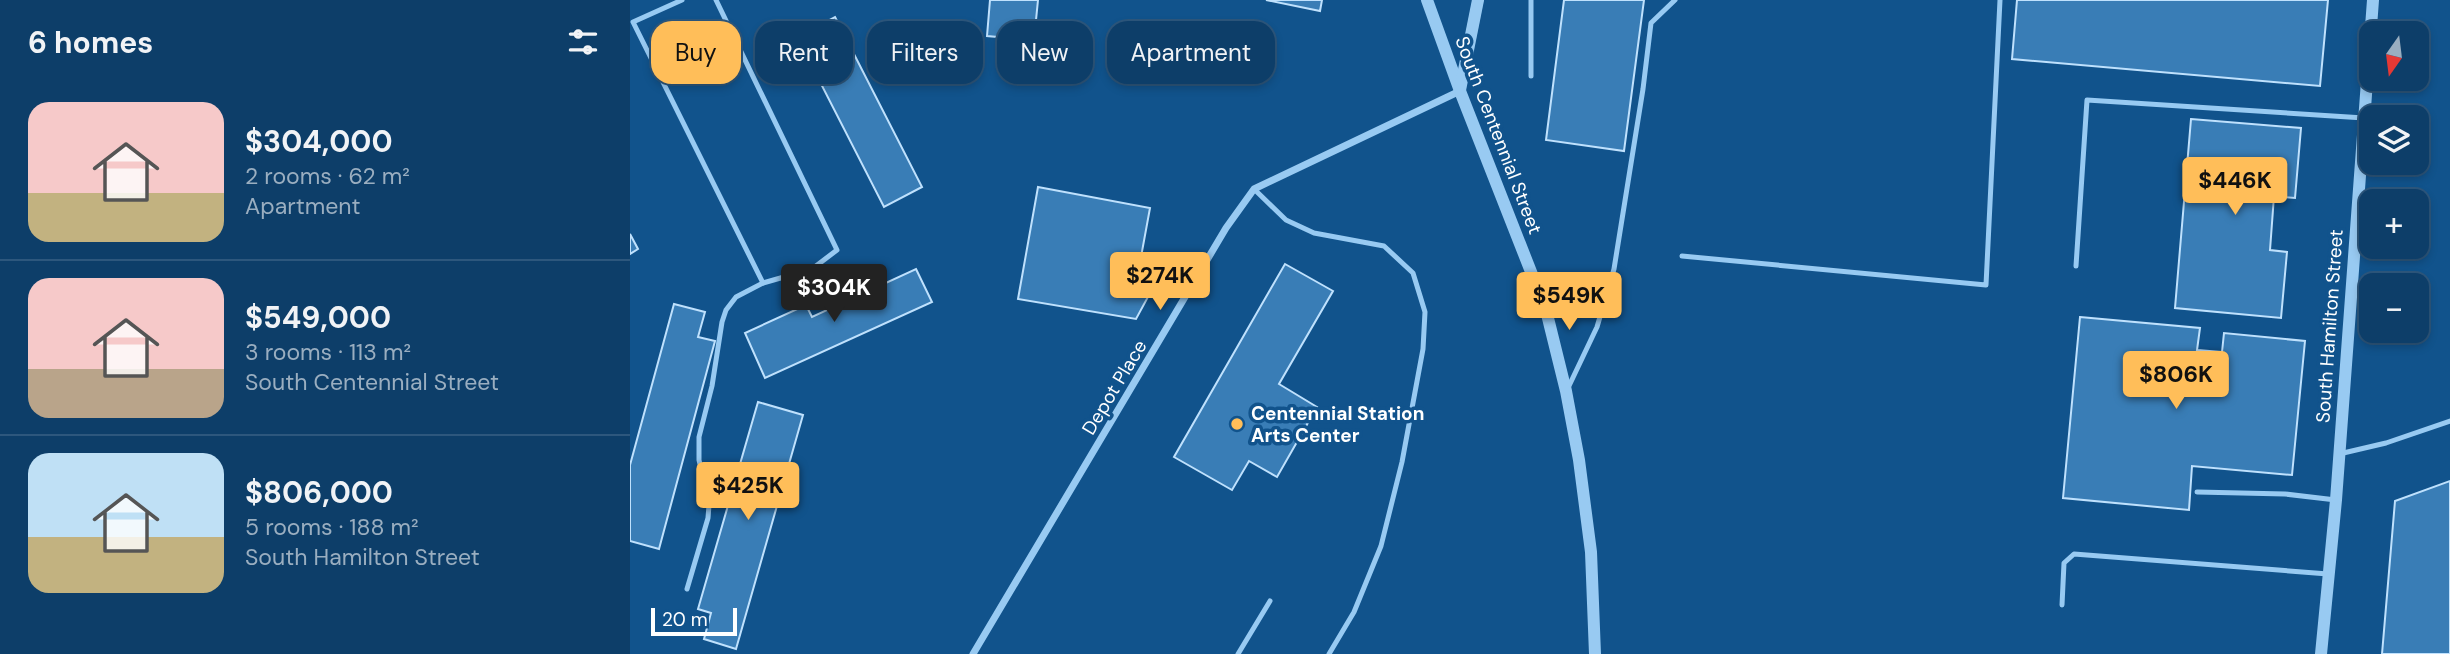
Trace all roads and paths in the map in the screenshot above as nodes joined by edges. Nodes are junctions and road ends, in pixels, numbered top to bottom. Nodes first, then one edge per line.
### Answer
1 (682, 0) edge
2 (716, 0) edge
3 (1427, 0) edge
4 (1478, 0) edge
5 (1531, 0) edge
6 (1675, 0) edge
7 (2000, 0) edge
8 (2372, 0) edge
9 (1531, 76) dead end
10 (1460, 91) junction
11 (2365, 105) edge
12 (2359, 118) edge
13 (2360, 175) edge
14 (1254, 189) junction
15 (1682, 256) dead end
16 (2077, 266) dead end
17 (763, 283) junction
18 (1566, 391) junction
19 (2450, 421) edge
20 (2338, 455) junction
21 (2197, 492) dead end
22 (2336, 499) junction
23 (2328, 574) junction
24 (687, 589) dead end
25 (1270, 601) dead end
26 (2062, 605) dead end
27 (973, 654) edge
28 (1238, 654) edge
29 (1329, 654) edge
30 (1595, 654) edge
31 (2321, 654) edge

1 - 17 lane
2 - 17 lane
3 - 10 street, South Centennial Street
4 - 10 street
5 - 9 lane
6 - 18 lane
7 - 15 lane
8 - 11 street, South Hamilton Street
10 - 14 street, Depot Place
10 - 18 street, South Centennial Street
12 - 16 lane
13 - 20 street, South Hamilton Street
14 - 27 street, Depot Place
14 - 29 lane
17 - 24 lane
18 - 30 street, South Centennial Street
19 - 20 lane
20 - 22 street, South Hamilton Street
21 - 22 lane
22 - 23 street, South Hamilton Street
23 - 26 lane
23 - 31 street, South Hamilton Street
25 - 28 lane

